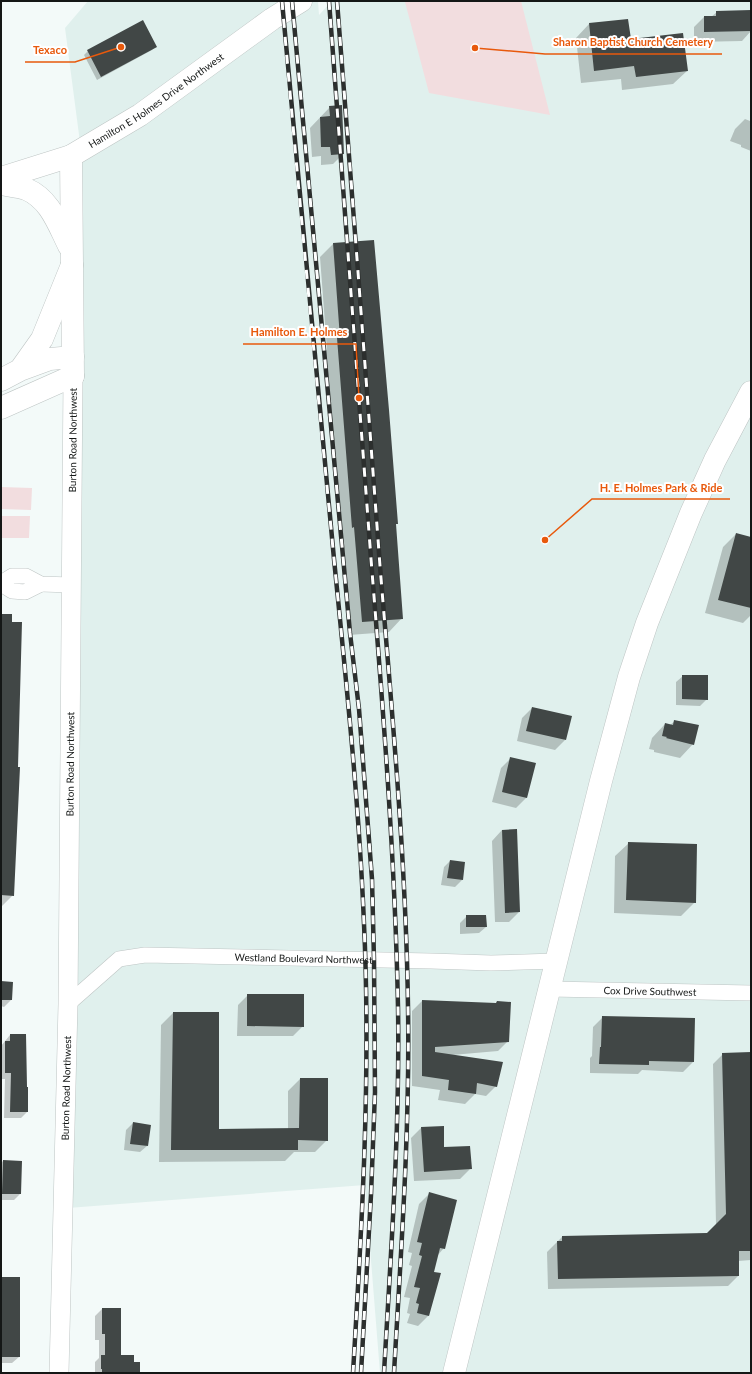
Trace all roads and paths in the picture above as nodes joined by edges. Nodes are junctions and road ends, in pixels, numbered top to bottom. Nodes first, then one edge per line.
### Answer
1 (301, 1) edge
2 (71, 156) junction
3 (1, 178) edge
4 (1, 184) edge
5 (72, 258) junction
6 (73, 366) junction
7 (20, 370) junction
8 (1, 380) edge
9 (751, 392) edge
10 (1, 408) edge
11 (1, 583) edge
12 (71, 585) junction
13 (556, 961) junction
14 (550, 989) junction
15 (751, 993) edge
16 (68, 1004) junction
17 (59, 1373) edge
18 (454, 1373) edge

1 - 2 main road, Hamilton E Holmes Drive Northwest
2 - 3 main road, Hamilton E Holmes Drive Northwest
2 - 5 main road, Burton Road Northwest
4 - 5 main road
5 - 6 main road, Burton Road Northwest
5 - 7 main road
6 - 7 main road
6 - 10 main road
6 - 12 street, Burton Road Northwest
7 - 8 main road
9 - 13 main road
11 - 12 street
12 - 16 street, Burton Road Northwest
13 - 14 main road
13 - 16 street, Westland Boulevard Northwest
14 - 15 street, Cox Drive Southwest
14 - 18 main road
16 - 17 street, Burton Road Northwest

